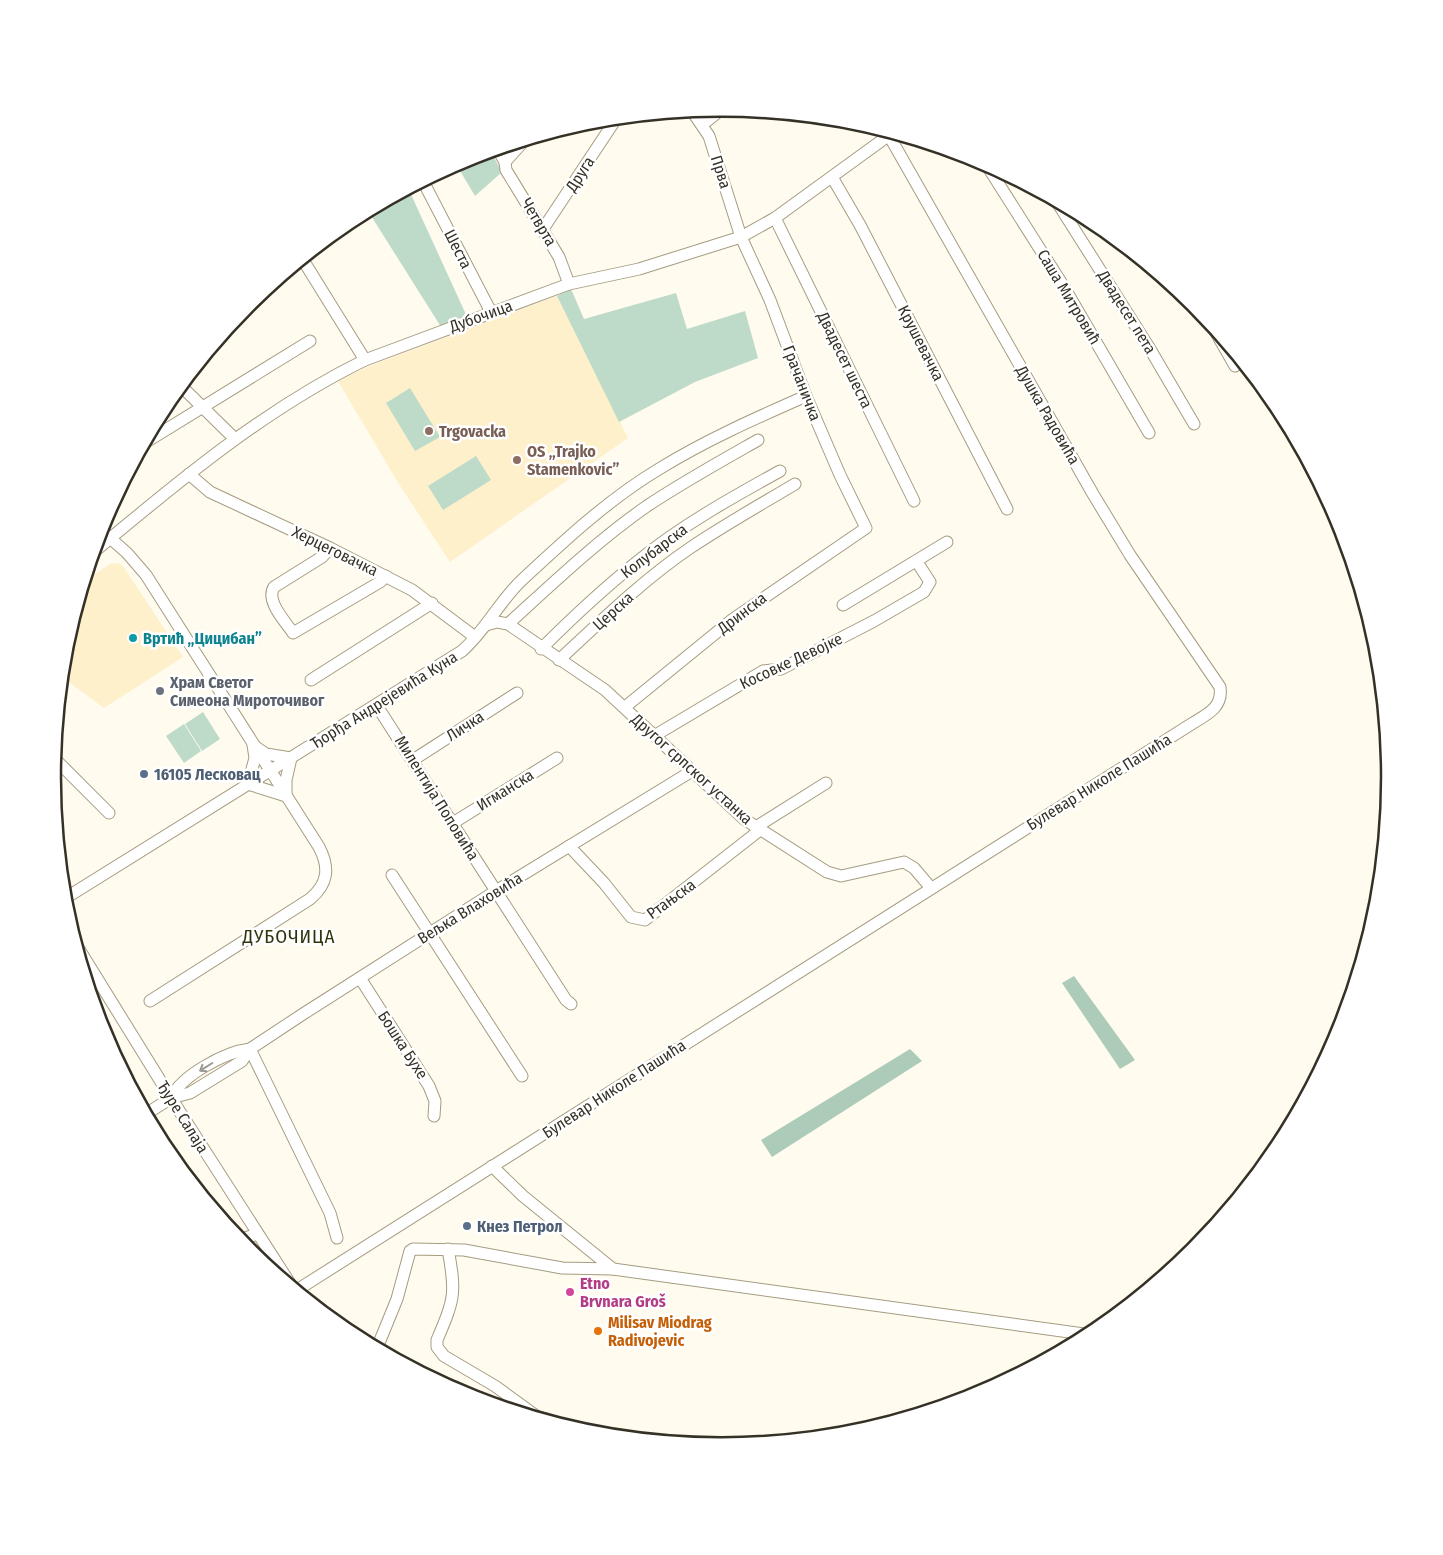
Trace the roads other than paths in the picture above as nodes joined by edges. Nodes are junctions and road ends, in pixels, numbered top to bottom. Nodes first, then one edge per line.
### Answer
1 (697, 118) edge
2 (711, 118) edge
3 (702, 125) junction
4 (611, 127) edge
5 (884, 138) edge
6 (894, 140) edge
7 (516, 150) edge
8 (501, 155) edge
9 (505, 162) junction
10 (994, 176) edge
11 (832, 177) junction
12 (426, 187) dead end
13 (1065, 214) edge
14 (775, 218) junction
15 (543, 228) junction
16 (741, 237) junction
17 (306, 265) edge
18 (569, 284) junction
19 (491, 312) junction
20 (310, 341) dead end
21 (1230, 357) edge
22 (364, 360) junction
23 (1235, 366) dead end
24 (187, 392) edge
25 (806, 396) junction
26 (203, 408) junction
27 (1194, 424) dead end
28 (1149, 432) dead end
29 (158, 435) edge
30 (234, 438) junction
31 (758, 440) dead end
32 (780, 471) dead end
33 (189, 474) junction
34 (795, 484) dead end
35 (914, 501) dead end
36 (1007, 509) dead end
37 (866, 528) joint
38 (108, 535) edge
39 (111, 537) junction
40 (105, 542) edge
41 (947, 542) dead end
42 (330, 548) junction
43 (917, 562) junction
44 (386, 576) junction
45 (432, 603) junction
46 (843, 605) dead end
47 (508, 624) junction
48 (486, 625) junction
49 (475, 637) junction
50 (541, 648) junction
51 (559, 660) junction
52 (311, 680) dead end
53 (1220, 687) joint
54 (517, 693) dead end
55 (377, 706) junction
56 (625, 707) junction
57 (654, 736) junction
58 (253, 745) junction
59 (291, 758) junction
60 (557, 758) dead end
61 (413, 760) junction
62 (62, 766) edge
63 (270, 771) junction
64 (692, 771) junction
65 (826, 783) dead end
66 (248, 784) junction
67 (286, 796) junction
68 (109, 813) dead end
69 (453, 823) junction
70 (758, 828) junction
71 (569, 846) junction
72 (392, 875) dead end
73 (931, 888) junction
74 (496, 892) junction
75 (72, 893) edge
76 (430, 934) junction
77 (89, 966) edge
78 (360, 978) junction
79 (150, 1001) dead end
80 (571, 1004) dead end
81 (250, 1049) junction
82 (522, 1076) dead end
83 (170, 1098) junction
84 (151, 1110) edge
85 (434, 1116) dead end
86 (492, 1166) junction
87 (258, 1234) junction
88 (248, 1237) edge
89 (337, 1238) dead end
90 (448, 1248) junction
91 (279, 1267) edge
92 (613, 1269) junction
93 (302, 1287) edge
94 (1077, 1333) edge
95 (379, 1341) edge
96 (524, 1407) edge

1 - 3 street, Прва
2 - 3 street
3 - 16 street, Прва
4 - 15 street, Друга
5 - 11 street, Дубочица
6 - 53 street, Душка Радовића
7 - 9 street
8 - 9 street, Четврта
9 - 15 street, Четврта
10 - 28 street, Саша Митровић
11 - 14 street, Дубочица
11 - 36 street, Крушевачка
12 - 19 street, Шеста
13 - 27 street, Двадесет пета
14 - 16 street, Дубочица
14 - 35 street, Двадесет шеста
15 - 18 street, Четврта
16 - 18 street, Дубочица
16 - 25 street, Грачаничка
17 - 22 street
18 - 19 street, Дубочица
19 - 22 street, Дубочица
20 - 26 street
21 - 23 street
22 - 30 street, Дубочица
24 - 26 street
25 - 37 street, Грачаничка
25 - 48 street, Ђорђа Андрејевића Куна
26 - 29 street
26 - 30 street
30 - 33 street, Дубочица
31 - 47 street
32 - 50 street, Колубарска
33 - 39 street, Дубочица
33 - 42 street, Херцеговачка
34 - 51 street, Церска
37 - 56 street, Дринска
38 - 39 street
39 - 40 street, Дубочица
39 - 58 street
41 - 43 street
42 - 44 street, Херцеговачка
42 - 44 street
43 - 46 street
43 - 57 street, Косовке Девојке
44 - 45 street, Херцеговачка
45 - 49 street, Херцеговачка
45 - 52 street
47 - 48 street
47 - 50 street, Другог српског устанка
48 - 49 street, Ђорђа Андрејевића Куна
49 - 55 street, Ђорђа Андрејевића Куна
50 - 51 street, Другог српског устанка
51 - 56 street, Другог српског устанка
53 - 73 street, Булевар Николе Пашића
54 - 61 street, Личка
55 - 59 street, Ђорђа Андрејевића Куна
55 - 61 street, Милентија Поповића
56 - 57 street, Другог српског устанка
57 - 64 street, Другог српског устанка
58 - 59 street
58 - 63 street
58 - 66 street
59 - 63 street, Ђорђа Андрејевића Куна
59 - 67 street
60 - 69 street, Игманска
61 - 69 street, Милентија Поповића
62 - 68 street
63 - 66 street, Ђорђа Андрејевића Куна
63 - 67 street
64 - 70 street, Другог српског устанка
64 - 71 street, Вељка Влаховића
65 - 70 street, Ртањска
66 - 67 street
66 - 75 street, Ђорђа Андрејевића Куна
67 - 79 street
69 - 74 street, Милентија Поповића
70 - 71 street, Ртањска
70 - 73 street, Другог српског устанка
71 - 74 street, Вељка Влаховића
72 - 76 street
73 - 86 street, Булевар Николе Пашића
74 - 76 street, Вељка Влаховића
74 - 80 street, Милентија Поповића
76 - 78 street, Вељка Влаховића
76 - 82 street
77 - 83 street, Ђуре Салаја
78 - 81 street, Вељка Влаховића
78 - 85 street, Бошка Бухе
81 - 83 street, Вељка Влаховића
81 - 89 street
83 - 84 street, Вељка Влаховића
83 - 87 street, Ђуре Салаја
86 - 92 street
86 - 93 street, Булевар Николе Пашића
87 - 88 street
87 - 91 street, Ђуре Салаја
90 - 92 street
90 - 95 street
90 - 96 street
92 - 94 street

